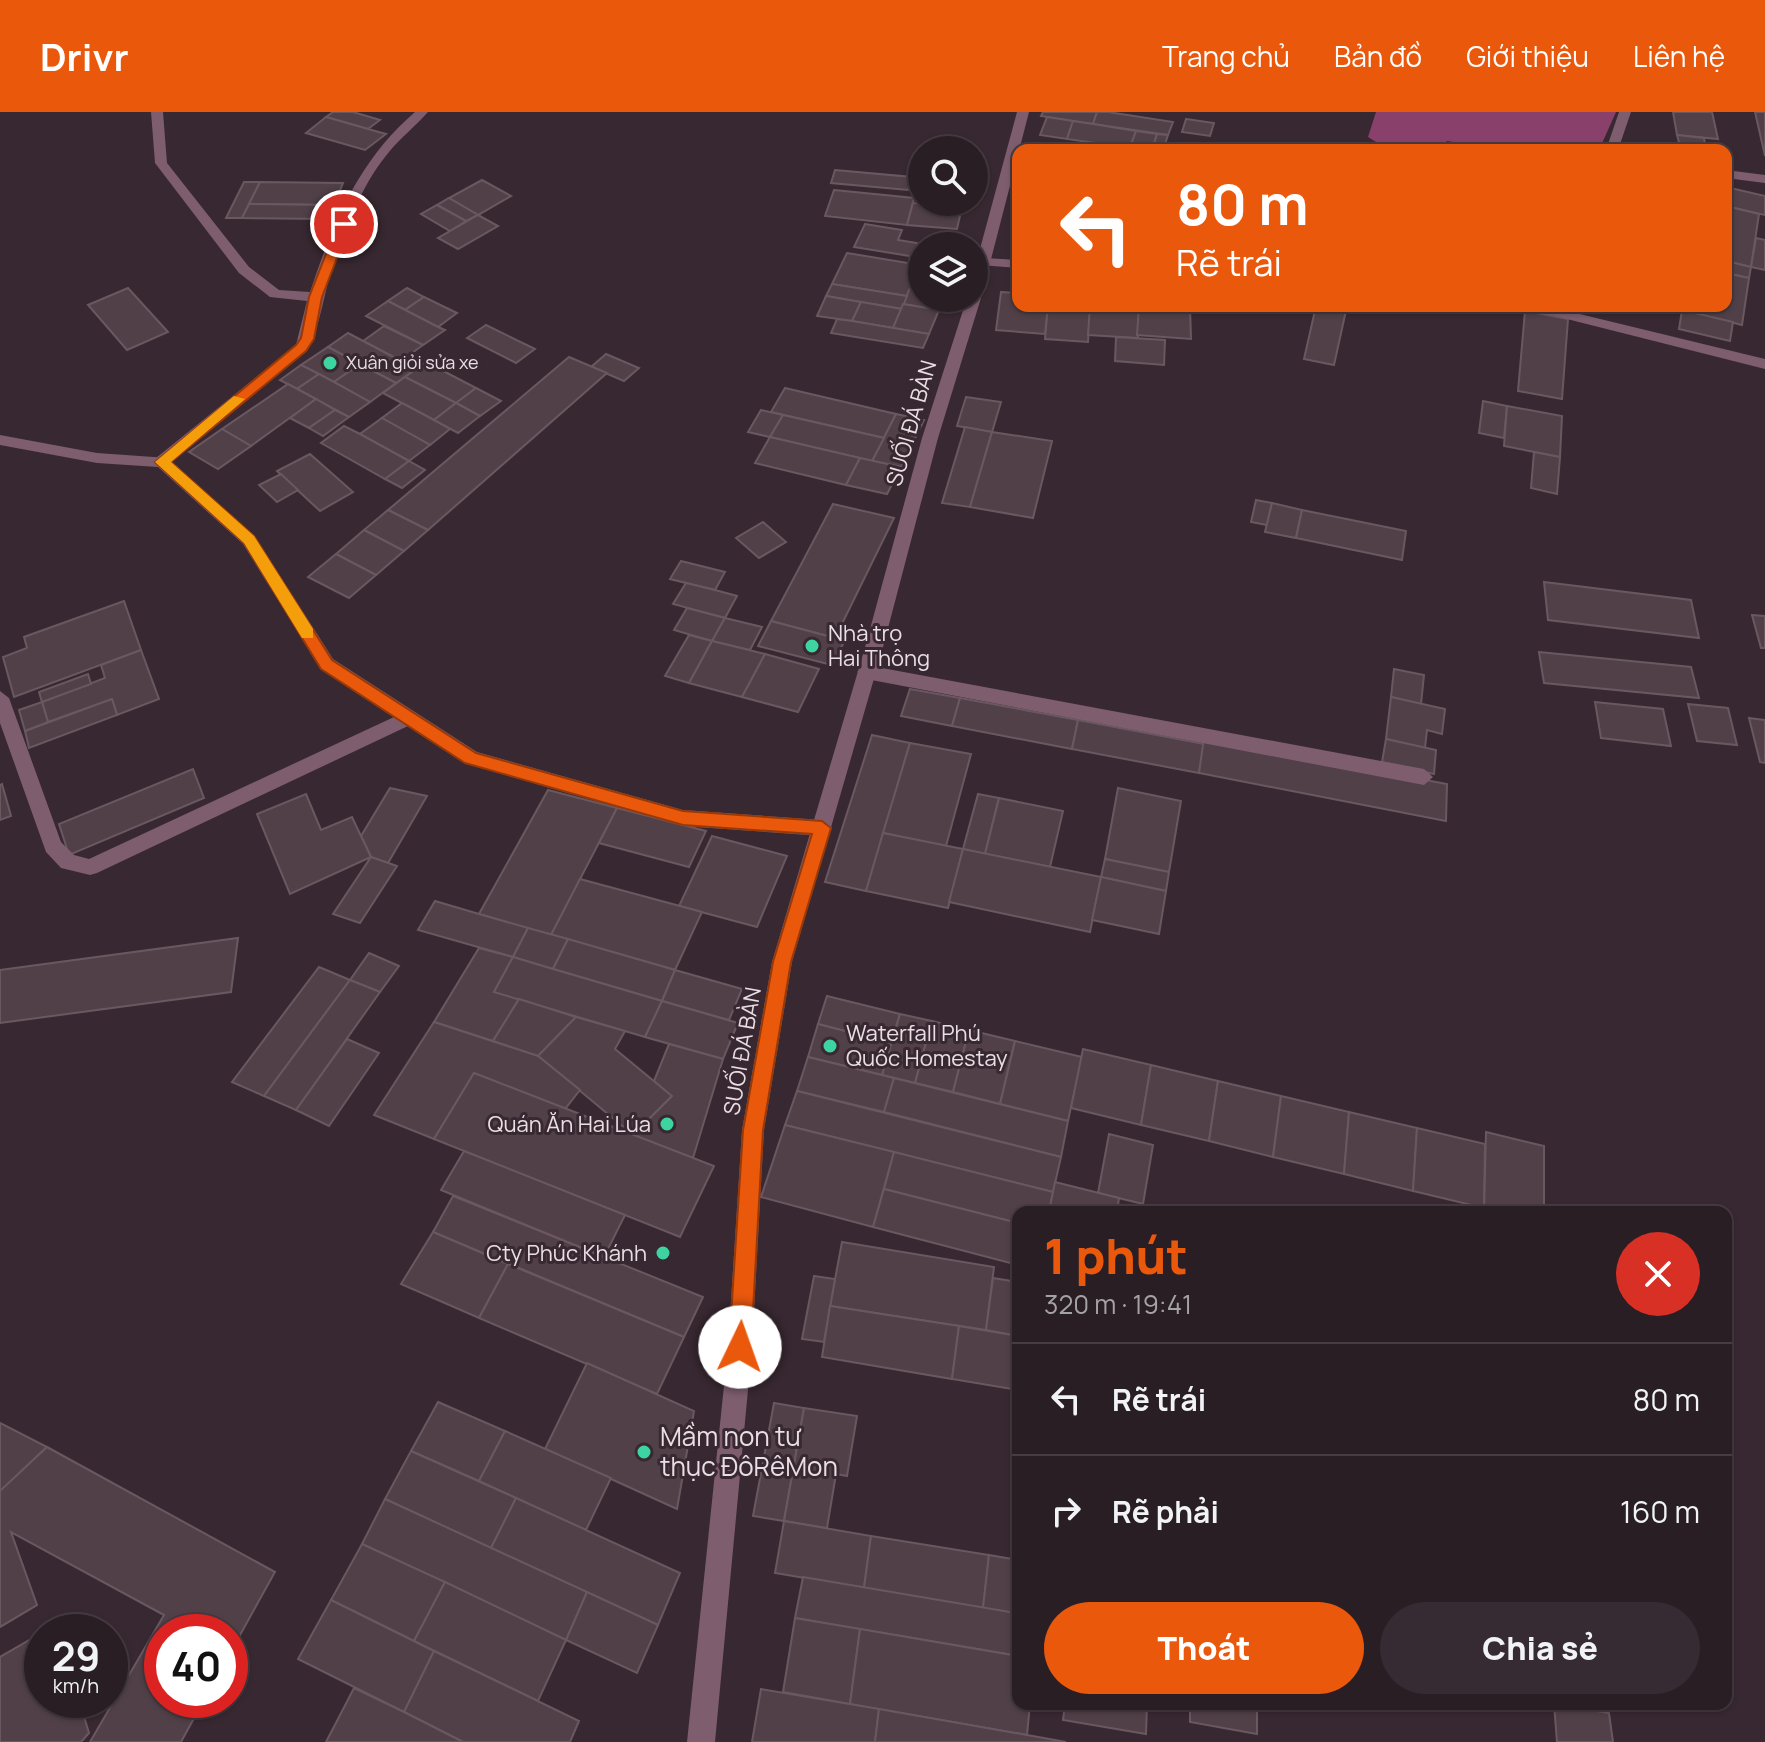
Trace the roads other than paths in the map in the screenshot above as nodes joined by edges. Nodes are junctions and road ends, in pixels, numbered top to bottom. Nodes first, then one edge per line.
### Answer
1 (157, 112) edge
2 (422, 112) edge
3 (1023, 112) edge
4 (1625, 112) edge
5 (1015, 144) edge
6 (1614, 144) edge
7 (1012, 155) edge
8 (1732, 175) edge
9 (1765, 179) edge
10 (988, 250) edge
11 (988, 262) edge
12 (1012, 264) edge
13 (316, 297) junction
14 (969, 312) edge
15 (1567, 312) edge
16 (1765, 364) edge
17 (0, 440) edge
18 (162, 462) junction
19 (866, 672) junction
20 (0, 698) edge
21 (408, 718) junction
22 (1424, 777) dead end
23 (822, 828) junction
24 (701, 1742) edge

1 - 13 street
2 - 13 street
3 - 5 street, SUỐI ĐÁ BÀN
4 - 6 street
7 - 10 street, SUỐI ĐÁ BÀN
8 - 9 street
11 - 12 street
13 - 18 street
14 - 19 street, SUỐI ĐÁ BÀN
15 - 16 street
17 - 18 street
18 - 21 street
19 - 22 street
19 - 23 street, SUỐI ĐÁ BÀN
20 - 21 street
21 - 23 street
23 - 24 street, SUỐI ĐÁ BÀN

